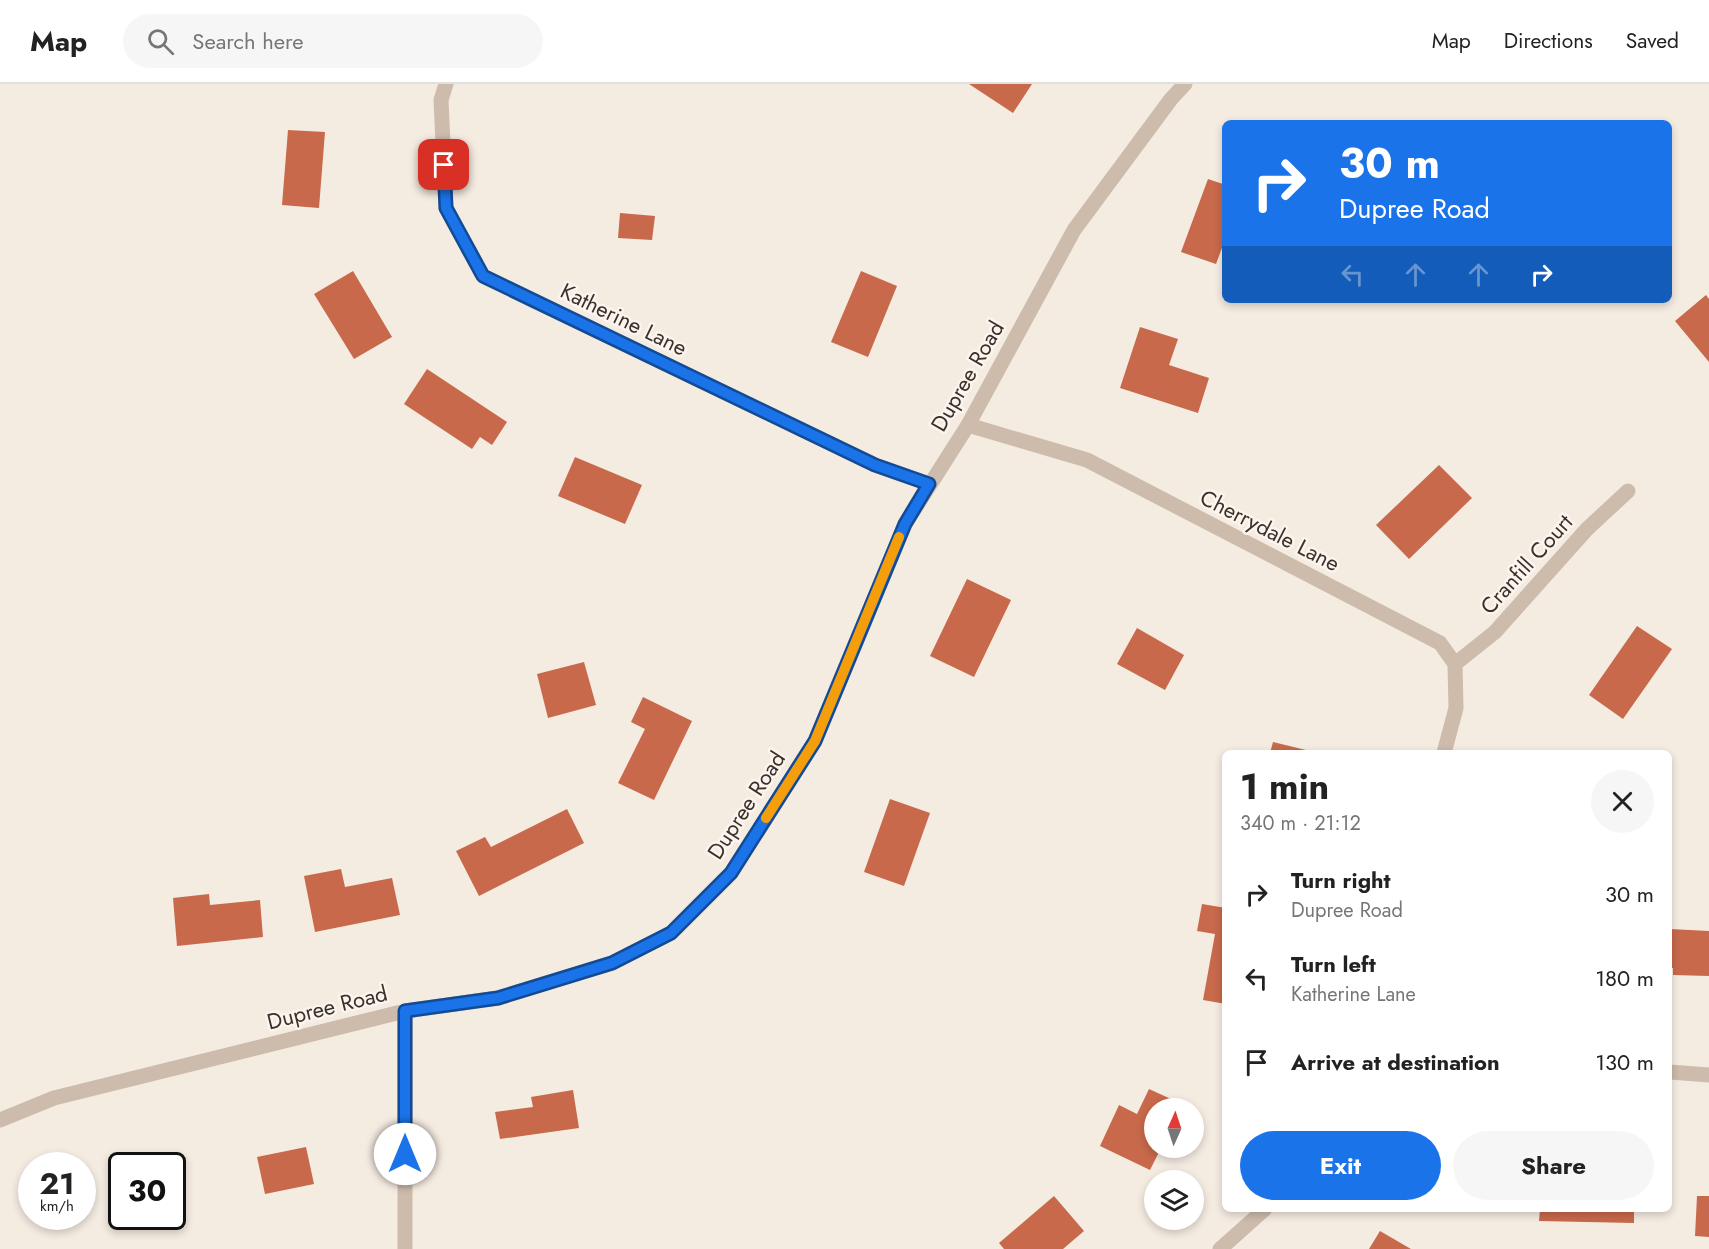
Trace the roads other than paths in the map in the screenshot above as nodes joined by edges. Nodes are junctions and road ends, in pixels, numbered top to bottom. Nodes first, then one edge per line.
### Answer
1 (446, 84) edge
2 (1185, 84) edge
3 (968, 425) junction
4 (929, 484) junction
5 (1628, 491) dead end
6 (1455, 664) junction
7 (1445, 750) edge
8 (405, 1011) junction
9 (1672, 1072) edge
10 (1709, 1075) edge
11 (0, 1120) edge
12 (1262, 1212) edge
13 (405, 1249) edge
14 (1220, 1249) edge

1 - 4 street, Katherine Lane
2 - 3 street, Dupree Road
3 - 4 street, Dupree Road
3 - 6 street, Cherrydale Lane
4 - 8 street, Dupree Road
5 - 6 street, Cranfill Court
6 - 7 street
8 - 11 street, Dupree Road
8 - 13 street
9 - 10 street
12 - 14 street

